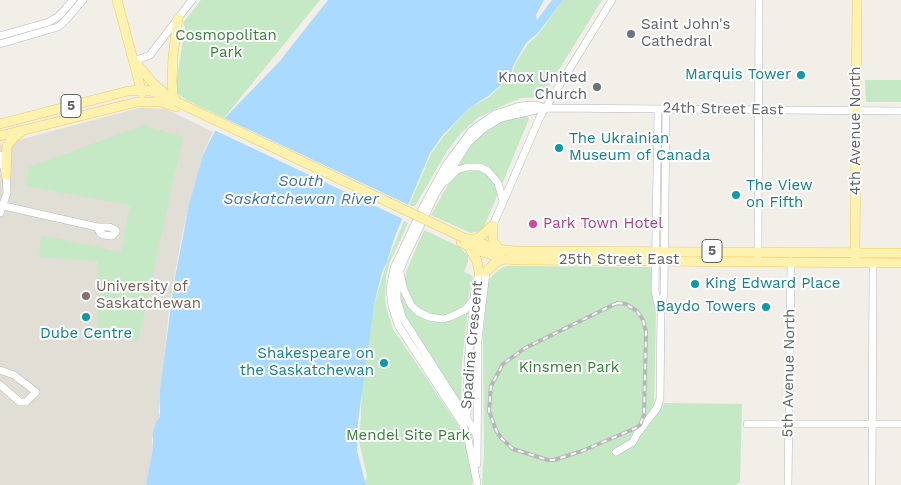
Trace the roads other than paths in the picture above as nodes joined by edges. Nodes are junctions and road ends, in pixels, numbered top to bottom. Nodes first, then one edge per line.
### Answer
1 (73, 0) edge
2 (83, 0) edge
3 (117, 0) edge
4 (192, 0) edge
5 (612, 0) edge
6 (759, 0) edge
7 (857, 0) edge
8 (178, 18) junction
9 (0, 36) edge
10 (0, 44) edge
11 (134, 62) junction
12 (142, 90) junction
13 (144, 101) junction
14 (174, 102) junction
15 (545, 108) junction
16 (658, 109) junction
17 (666, 109) junction
18 (759, 110) junction
19 (856, 111) junction
20 (901, 111) edge
21 (0, 117) edge
22 (11, 121) junction
23 (0, 124) edge
24 (32, 127) junction
25 (0, 136) edge
26 (0, 155) edge
27 (6, 175) junction
28 (436, 193) junction
29 (503, 200) junction
30 (2, 209) edge
31 (493, 225) junction
32 (97, 227) dead end
33 (465, 243) junction
34 (499, 249) junction
35 (758, 251) junction
36 (855, 252) junction
37 (901, 253) edge
38 (659, 256) junction
39 (504, 258) junction
40 (758, 261) junction
41 (791, 262) junction
42 (855, 262) junction
43 (873, 262) junction
44 (901, 263) edge
45 (400, 269) junction
46 (482, 272) junction
47 (474, 297) junction
48 (0, 370) edge
49 (0, 385) edge
50 (466, 418) junction
51 (747, 424) dead end
52 (788, 424) junction
53 (872, 424) junction
54 (901, 424) edge
55 (477, 436) junction
56 (468, 439) junction
57 (616, 452) dead end
58 (477, 484) edge
59 (788, 485) edge
60 (872, 485) edge

1 - 9 street
2 - 10 street
3 - 11 main road
4 - 8 street
5 - 15 street
6 - 18 street
7 - 19 main road, 4th Avenue North
8 - 11 street
8 - 14 main road
11 - 12 main road
11 - 14 main road
12 - 13 main road
12 - 14 main road, 5
12 - 22 main road, 5
13 - 14 main road, 5
13 - 24 main road, 5
14 - 33 main road, 5
15 - 16 street, 24th Street East
15 - 28 street, Spadina Crescent
15 - 29 street
15 - 56 street, Spadina Crescent
16 - 17 street, 24th Street East
16 - 38 street
17 - 18 street, 24th Street East
17 - 38 street
18 - 19 street, 24th Street East
18 - 35 street
19 - 20 street, 24th Street East
19 - 36 main road, 4th Avenue North
21 - 22 street
22 - 23 main road, 5
24 - 25 main road, 5
24 - 27 main road
26 - 27 street
27 - 30 street
28 - 29 street
28 - 45 street, Spadina Crescent
29 - 31 street
30 - 32 street
31 - 33 main road
31 - 34 main road
33 - 34 main road, 25th Street East / 5
33 - 39 main road, 25th Street East / 5
33 - 46 main road
34 - 38 main road, 25th Street East / 5
35 - 36 main road, 25th Street East / 5
35 - 38 main road, 25th Street East / 5
35 - 40 street
36 - 37 main road, 25th Street East / 5
36 - 42 main road, 4th Avenue North
38 - 39 main road, 25th Street East / 5
38 - 40 main road, 25th Street East / 5
38 - 57 street
39 - 46 main road
40 - 41 main road, 25th Street East / 5
41 - 42 main road, 25th Street East / 5
41 - 52 street, 5th Avenue North
42 - 43 main road, 25th Street East / 5
43 - 44 main road, 25th Street East / 5
43 - 53 street
45 - 47 street
45 - 50 street, Spadina Crescent
46 - 47 street, Spadina Crescent
46 - 55 street, Spadina Crescent
47 - 50 street, Spadina Crescent
48 - 49 street
50 - 55 street, Spadina Crescent
50 - 56 street, Spadina Crescent
51 - 52 street
52 - 53 street
52 - 59 street, 5th Avenue North
53 - 54 street
53 - 60 street
55 - 58 street, Spadina Crescent
56 - 58 street, Spadina Crescent

